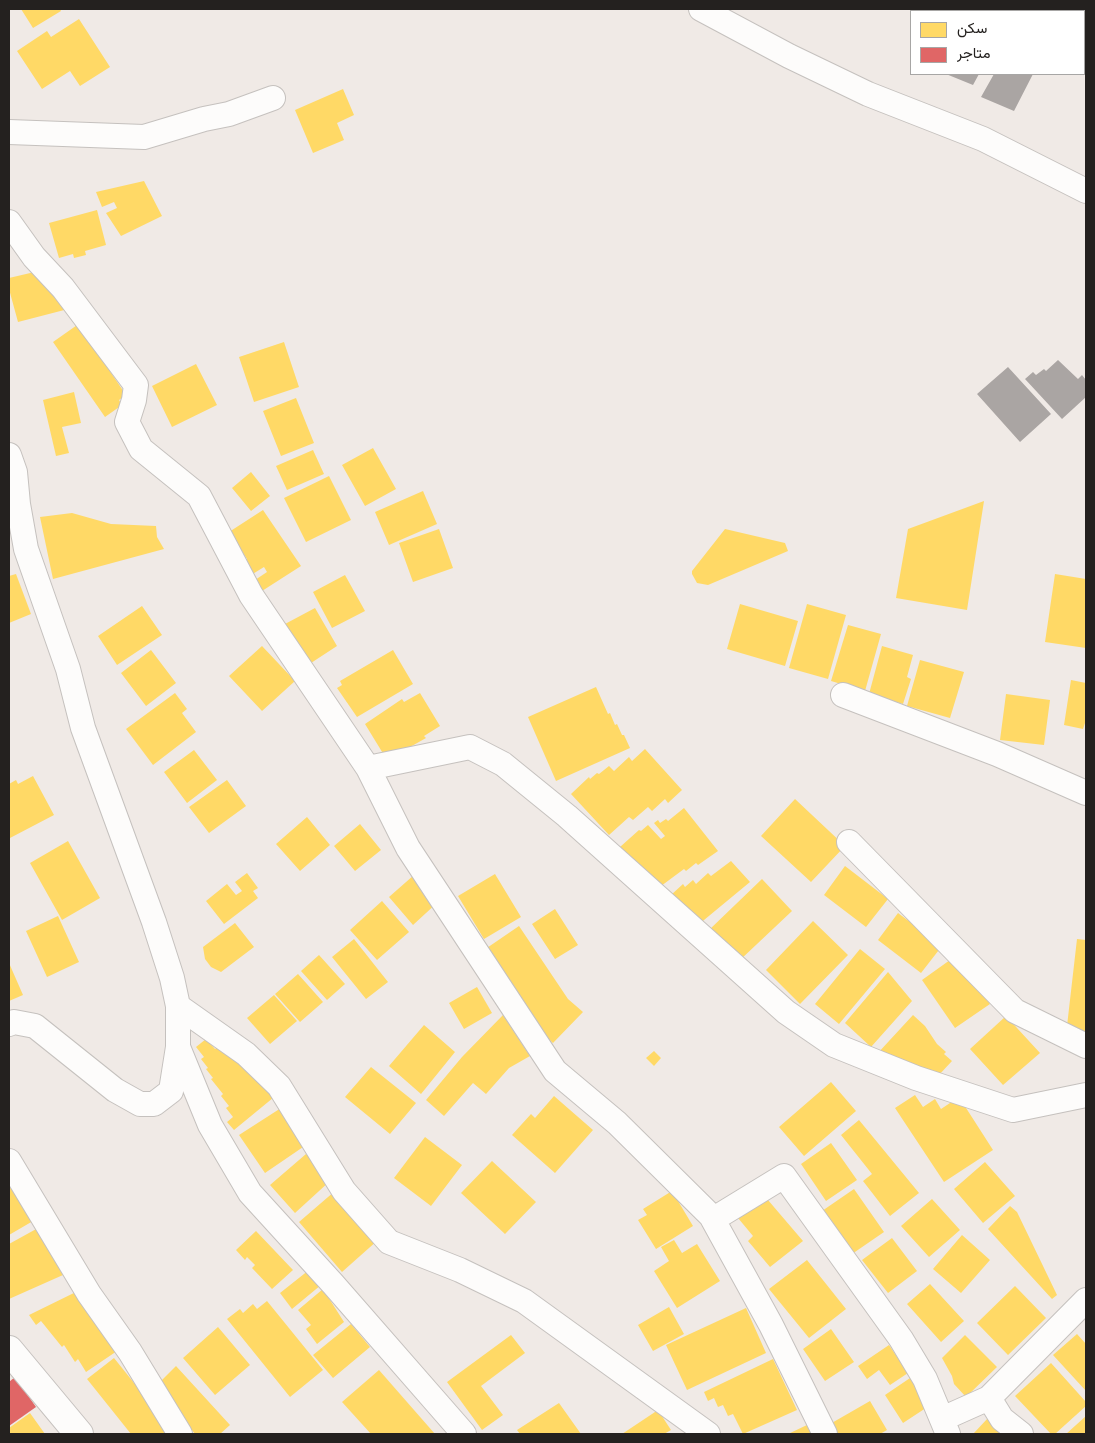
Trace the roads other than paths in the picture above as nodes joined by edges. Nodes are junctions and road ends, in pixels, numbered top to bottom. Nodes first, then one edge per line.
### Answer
1 (701, 9) edge
2 (273, 98) dead end
3 (9, 132) edge
4 (1086, 191) edge
5 (9, 222) edge
6 (9, 456) edge
7 (843, 695) dead end
8 (368, 768) junction
9 (1086, 793) edge
10 (849, 842) dead end
11 (178, 1006) junction
12 (9, 1024) edge
13 (1086, 1046) edge
14 (178, 1047) junction
15 (1086, 1096) edge
16 (9, 1161) edge
17 (711, 1216) junction
18 (1086, 1300) edge
19 (11, 1357) edge
20 (989, 1398) junction
21 (945, 1427) edge
22 (80, 1434) edge
23 (180, 1434) edge
24 (464, 1434) edge
25 (708, 1434) edge
26 (825, 1434) edge
27 (1021, 1434) edge

1 - 4 street
2 - 3 street
5 - 8 street
6 - 11 street
7 - 9 street
8 - 15 street
8 - 17 street
10 - 13 street
11 - 14 street
11 - 25 street
12 - 14 street
14 - 24 street
16 - 23 street
17 - 21 street
17 - 26 street
18 - 20 street
19 - 22 main road
20 - 21 street
20 - 27 street

